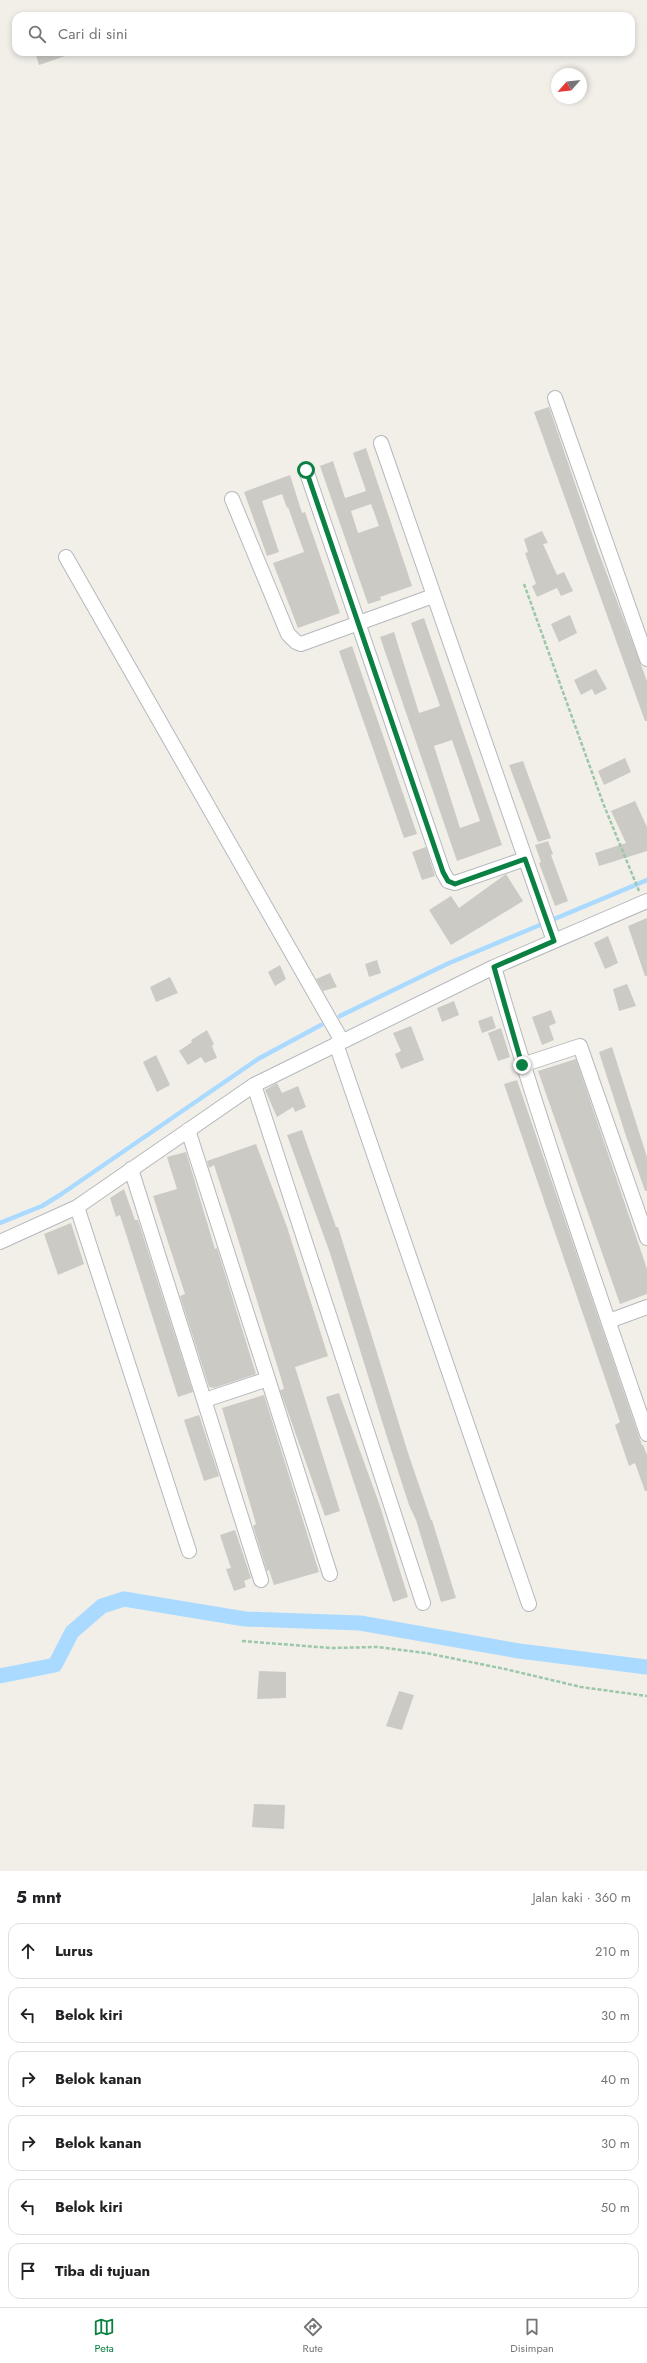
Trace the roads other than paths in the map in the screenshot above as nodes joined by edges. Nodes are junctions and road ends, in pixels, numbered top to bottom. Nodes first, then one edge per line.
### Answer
1 (555, 398) dead end
2 (381, 443) dead end
3 (306, 470) dead end
4 (232, 499) dead end
5 (66, 557) dead end
6 (433, 596) junction
7 (360, 623) junction
8 (647, 659) edge
9 (525, 859) junction
10 (643, 897) edge
11 (552, 937) junction
12 (494, 967) junction
13 (339, 1043) junction
14 (522, 1065) junction
15 (254, 1085) junction
16 (188, 1130) junction
17 (131, 1169) junction
18 (77, 1208) junction
19 (647, 1238) edge
20 (0, 1242) edge
21 (647, 1307) edge
22 (609, 1321) junction
23 (268, 1379) junction
24 (205, 1400) junction
25 (647, 1434) edge
26 (189, 1551) dead end
27 (330, 1574) dead end
28 (261, 1580) dead end
29 (423, 1603) dead end
30 (529, 1604) dead end

1 - 8 street
2 - 6 street
3 - 7 street
4 - 7 street
5 - 13 street
6 - 7 street
6 - 9 street
7 - 9 street
9 - 11 street
10 - 11 street
11 - 12 street
12 - 13 street
12 - 14 street
13 - 15 street
13 - 30 street
14 - 19 street
14 - 22 street
15 - 16 street
15 - 29 street
16 - 17 street
16 - 23 street
17 - 18 street
17 - 24 street
18 - 20 street
18 - 26 street
21 - 22 street
22 - 25 street
23 - 24 street
23 - 27 street
24 - 28 street

